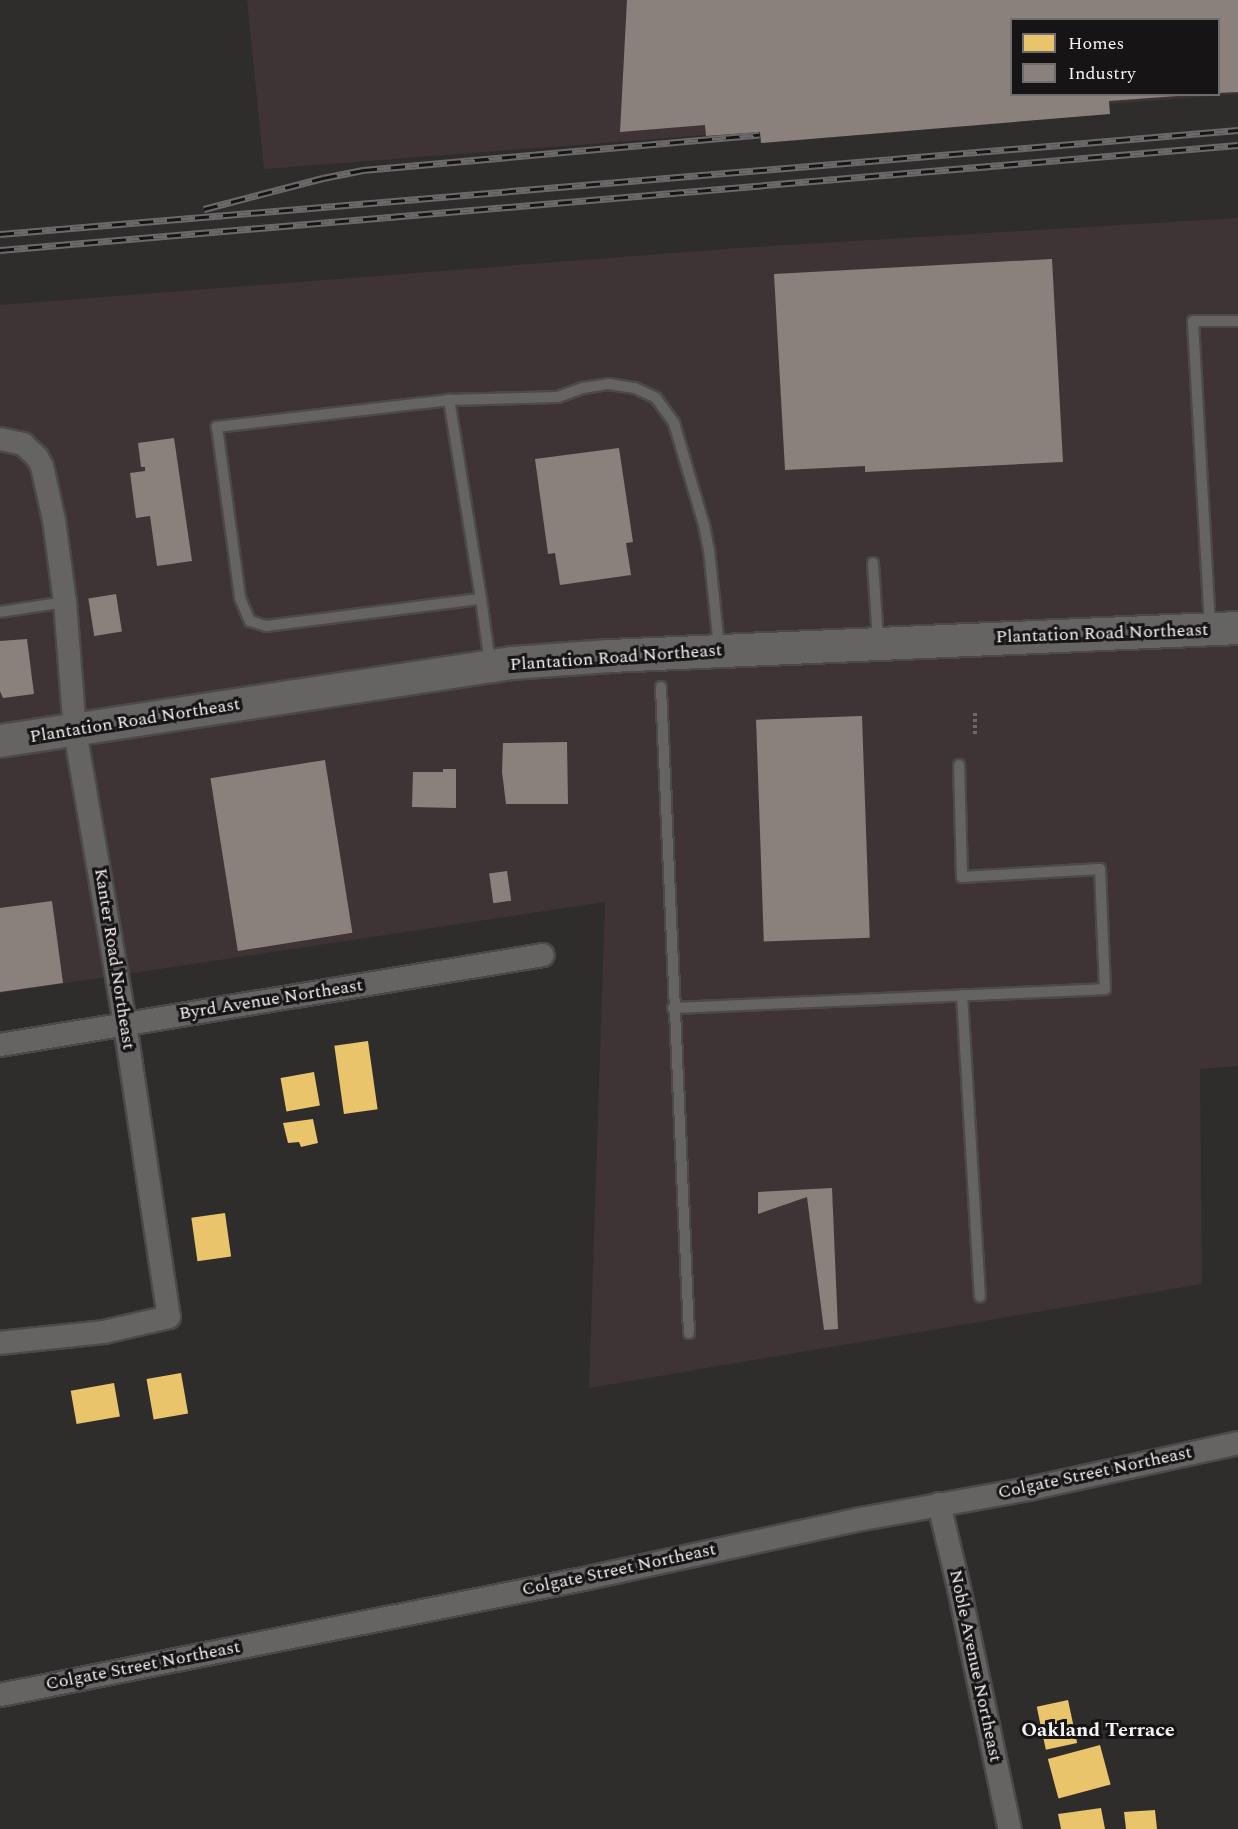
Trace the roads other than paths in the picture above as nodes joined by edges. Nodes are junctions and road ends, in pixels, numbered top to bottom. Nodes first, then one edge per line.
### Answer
1 (1238, 321) edge
2 (449, 400) junction
3 (0, 440) edge
4 (873, 563) dead end
5 (481, 599) junction
6 (65, 602) junction
7 (0, 612) edge
8 (1224, 629) edge
9 (878, 644) junction
10 (720, 651) junction
11 (491, 666) junction
12 (661, 687) dead end
13 (75, 730) junction
14 (0, 741) edge
15 (959, 765) dead end
16 (543, 956) dead end
17 (962, 995) junction
18 (674, 1008) junction
19 (125, 1024) junction
20 (0, 1045) edge
21 (980, 1296) dead end
22 (689, 1333) dead end
23 (0, 1343) edge
24 (1238, 1443) edge
25 (939, 1504) junction
26 (0, 1695) edge
27 (1010, 1829) edge

1 - 8 lane
2 - 5 lane
2 - 5 lane
2 - 10 lane
3 - 6 street, Kanter Road Northeast
4 - 9 lane
5 - 11 lane
6 - 7 lane
6 - 13 street, Kanter Road Northeast
8 - 9 street, Plantation Road Northeast
9 - 10 street, Plantation Road Northeast
10 - 11 street, Plantation Road Northeast
11 - 13 street, Plantation Road Northeast
12 - 18 lane
13 - 14 street, Plantation Road Northeast
13 - 19 street, Kanter Road Northeast
15 - 17 lane
16 - 19 street, Byrd Avenue Northeast
17 - 18 lane
17 - 21 lane
18 - 22 lane
19 - 20 street, Byrd Avenue Northeast
19 - 23 street, Kanter Road Northeast
24 - 25 street, Colgate Street Northeast
25 - 26 street, Colgate Street Northeast
25 - 27 street, Noble Avenue Northeast

